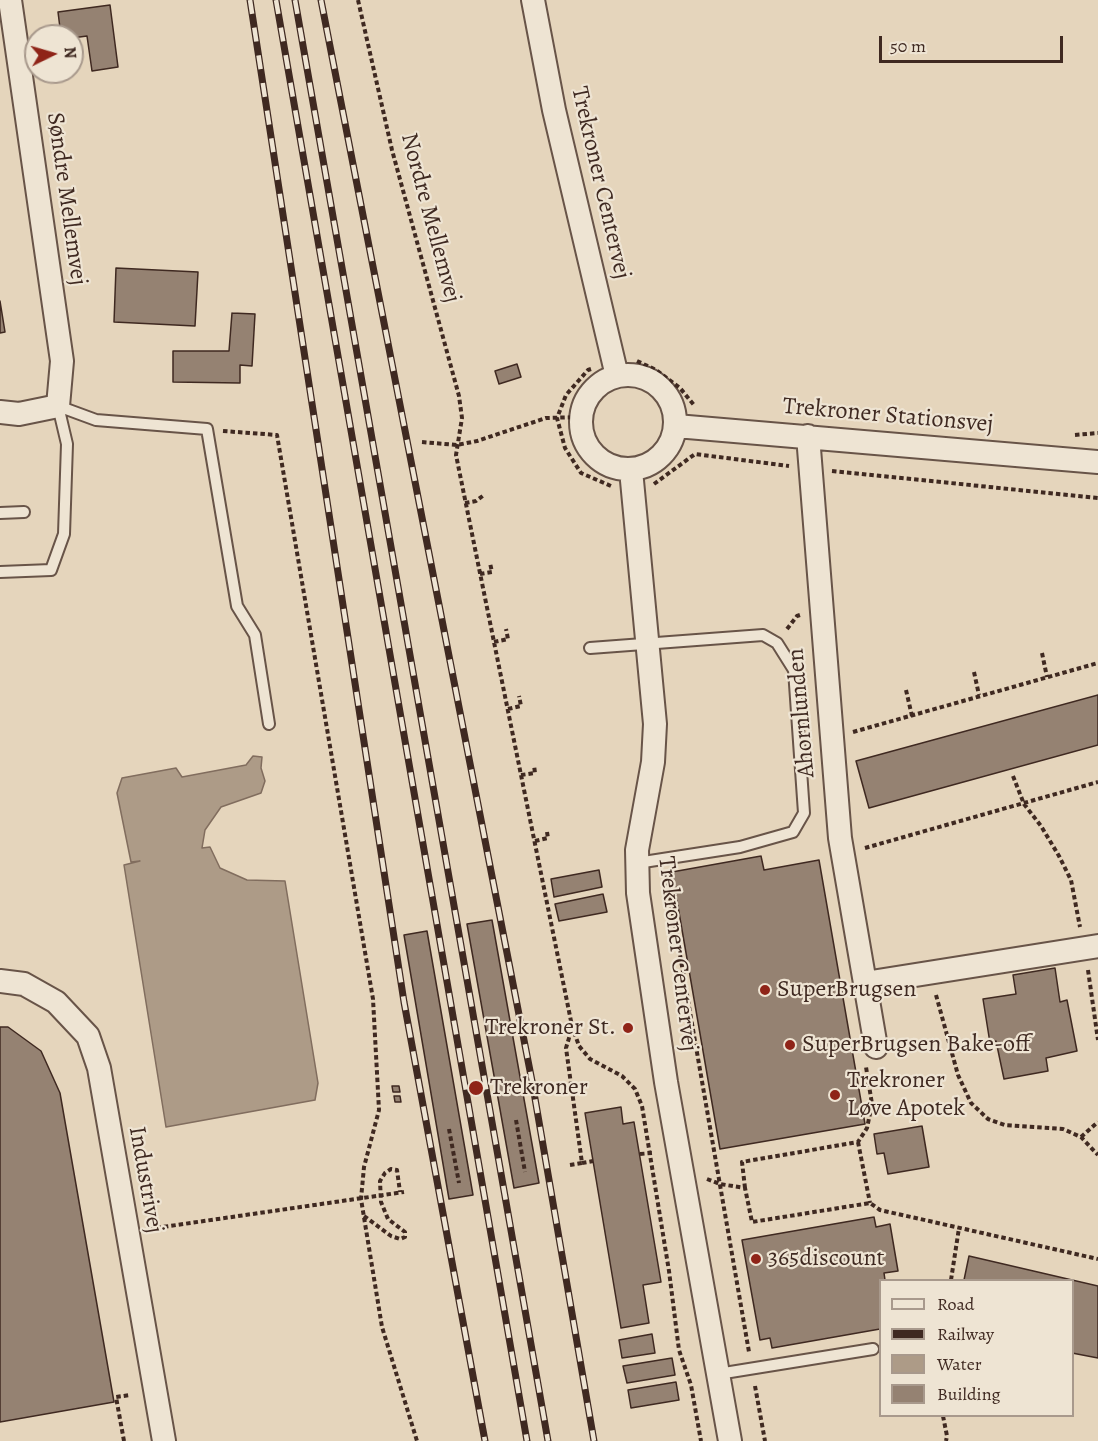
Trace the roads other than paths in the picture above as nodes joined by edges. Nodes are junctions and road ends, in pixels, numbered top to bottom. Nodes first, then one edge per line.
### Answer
1 (10, 0) edge
2 (533, 0) edge
3 (617, 376) junction
4 (58, 406) junction
5 (0, 412) edge
6 (676, 426) junction
7 (808, 436) junction
8 (1097, 461) edge
9 (642, 467) junction
10 (24, 512) dead end
11 (0, 513) edge
12 (0, 572) edge
13 (648, 644) junction
14 (590, 648) dead end
15 (269, 724) dead end
16 (637, 863) junction
17 (1091, 947) edge
18 (0, 981) edge
19 (865, 983) junction
20 (871, 1055) road end
21 (873, 1349) dead end
22 (717, 1374) junction
23 (164, 1441) edge
24 (730, 1441) edge

1 - 4 street, Søndre Mellemvej
2 - 3 street, Trekroner Centervej
3 - 6 street
3 - 9 street
4 - 5 street
4 - 12 lane
4 - 15 lane
6 - 7 street, Trekroner Stationsvej
6 - 9 street
7 - 8 street, Trekroner Stationsvej
7 - 19 street, Ahornlunden
9 - 13 street, Trekroner Centervej
10 - 11 lane
13 - 14 lane
13 - 16 street, Trekroner Centervej
13 - 16 lane
16 - 22 street, Trekroner Centervej
17 - 19 street
18 - 23 street, Industrivej
19 - 20 street, Ahornlunden
21 - 22 lane
22 - 24 street, Trekroner Centervej

